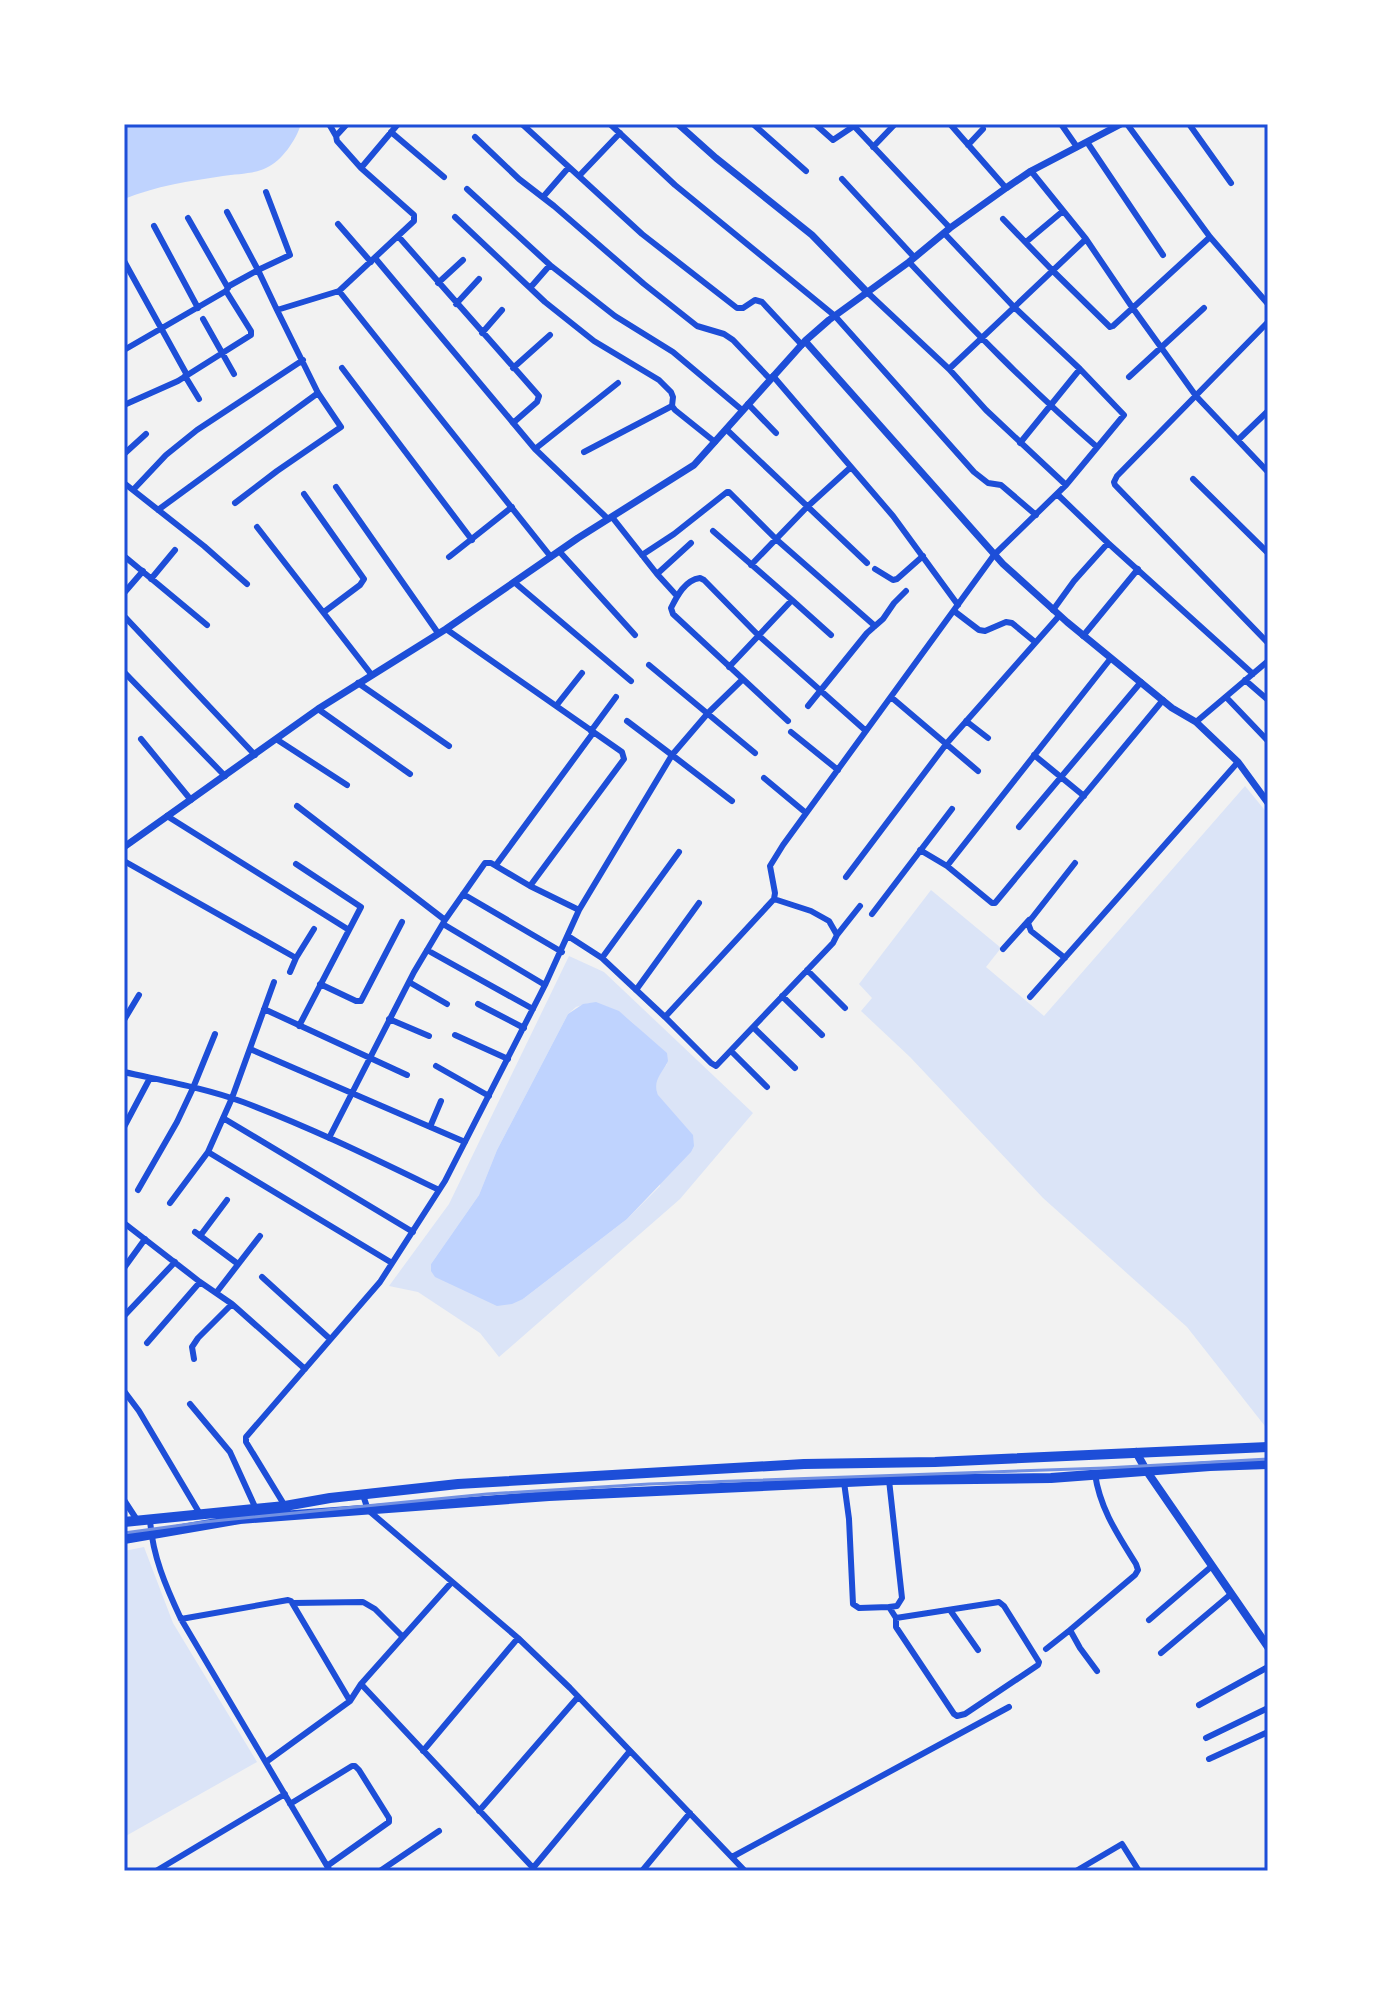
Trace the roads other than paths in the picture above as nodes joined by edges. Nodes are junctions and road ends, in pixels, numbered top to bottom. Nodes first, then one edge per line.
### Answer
1 (329, 124) edge
2 (347, 124) edge
3 (398, 124) edge
4 (522, 124) edge
5 (610, 124) edge
6 (678, 124) edge
7 (753, 124) edge
8 (815, 124) edge
9 (895, 124) edge
10 (951, 124) edge
11 (1061, 124) edge
12 (1124, 124) edge
13 (1189, 124) edge
14 (853, 125) edge
15 (983, 129) dead end
16 (391, 132) junction
17 (620, 133) junction
18 (336, 136) junction
19 (475, 137) dead end
20 (1087, 142) junction
21 (968, 145) junction
22 (873, 147) junction
23 (1077, 147) junction
24 (569, 167) junction
25 (361, 168) junction
26 (806, 171) dead end
27 (1031, 171) junction
28 (579, 176) junction
29 (444, 177) dead end
30 (842, 179) dead end
31 (1231, 183) dead end
32 (1006, 188) junction
33 (467, 189) dead end
34 (266, 192) dead end
35 (543, 197) junction
36 (1063, 211) junction
37 (227, 212) dead end
38 (455, 217) dead end
39 (188, 218) dead end
40 (1003, 219) dead end
41 (338, 224) dead end
42 (154, 226) dead end
43 (947, 231) junction
44 (398, 236) junction
45 (1210, 237) junction
46 (1086, 239) junction
47 (1026, 242) junction
48 (1163, 255) dead end
49 (373, 260) junction
50 (463, 260) dead end
51 (912, 260) junction
52 (124, 261) edge
53 (550, 265) junction
54 (258, 270) junction
55 (1053, 271) junction
56 (479, 279) dead end
57 (438, 283) junction
58 (530, 288) junction
59 (227, 290) junction
60 (339, 291) junction
61 (868, 293) junction
62 (456, 304) junction
63 (1268, 304) edge
64 (1014, 307) junction
65 (1132, 307) junction
66 (198, 308) junction
67 (1204, 308) dead end
68 (277, 310) junction
69 (502, 310) dead end
70 (835, 316) junction
71 (203, 319) dead end
72 (1268, 322) edge
73 (162, 328) junction
74 (482, 333) junction
75 (550, 335) dead end
76 (981, 338) junction
77 (803, 343) junction
78 (1162, 348) junction
79 (124, 350) edge
80 (222, 353) junction
81 (303, 360) junction
82 (342, 368) dead end
83 (513, 368) junction
84 (949, 369) junction
85 (1080, 369) junction
86 (234, 374) dead end
87 (186, 375) junction
88 (1129, 377) dead end
89 (772, 378) junction
90 (618, 383) dead end
91 (318, 393) junction
92 (1196, 396) junction
93 (199, 399) dead end
94 (124, 405) edge
95 (672, 406) junction
96 (1050, 406) junction
97 (745, 407) junction
98 (1268, 411) edge
99 (513, 423) junction
100 (727, 430) junction
101 (776, 433) dead end
102 (146, 434) dead end
103 (1238, 440) junction
104 (715, 442) junction
105 (1020, 443) junction
106 (1097, 447) junction
107 (535, 449) junction
108 (584, 452) dead end
109 (124, 454) edge
110 (1268, 460) edge
111 (1262, 466) junction
112 (851, 467) junction
113 (1268, 472) edge
114 (1193, 479) dead end
115 (124, 483) edge
116 (1066, 485) junction
117 (336, 487) dead end
118 (133, 490) junction
119 (304, 494) dead end
120 (1057, 494) junction
121 (235, 503) dead end
122 (512, 507) junction
123 (807, 507) junction
124 (158, 510) junction
125 (1036, 515) junction
126 (610, 518) junction
127 (257, 527) dead end
128 (713, 531) dead end
129 (472, 540) junction
130 (777, 540) junction
131 (691, 543) dead end
132 (1108, 543) junction
133 (175, 550) dead end
134 (559, 551) junction
135 (1268, 553) edge
136 (642, 555) junction
137 (994, 555) junction
138 (124, 556) edge
139 (923, 556) junction
140 (449, 557) dead end
141 (551, 557) junction
142 (867, 563) dead end
143 (751, 565) junction
144 (875, 569) dead end
145 (1138, 569) junction
146 (143, 571) junction
147 (657, 574) junction
148 (151, 579) junction
149 (514, 582) junction
150 (247, 584) dead end
151 (906, 591) dead end
152 (124, 593) edge
153 (677, 596) junction
154 (792, 600) junction
155 (956, 608) junction
156 (324, 612) junction
157 (1056, 613) junction
158 (124, 616) edge
159 (207, 625) dead end
160 (875, 626) junction
161 (446, 629) junction
162 (438, 633) junction
163 (635, 635) dead end
164 (758, 635) junction
165 (831, 635) dead end
166 (1083, 636) junction
167 (1035, 642) junction
168 (1268, 643) edge
169 (1111, 658) junction
170 (1267, 663) edge
171 (649, 665) dead end
172 (729, 667) junction
173 (124, 672) edge
174 (582, 673) dead end
175 (371, 674) junction
176 (1253, 674) junction
177 (743, 679) junction
178 (1245, 680) junction
179 (631, 681) dead end
180 (1141, 682) junction
181 (358, 683) junction
182 (820, 690) junction
183 (616, 697) dead end
184 (891, 697) junction
185 (1226, 697) junction
186 (1163, 700) junction
187 (1268, 700) edge
188 (556, 706) junction
189 (808, 706) dead end
190 (318, 709) junction
191 (708, 713) junction
192 (627, 721) dead end
193 (788, 721) dead end
194 (966, 721) junction
195 (1196, 722) junction
196 (866, 731) junction
197 (592, 732) junction
198 (791, 732) dead end
199 (988, 738) dead end
200 (141, 739) dead end
201 (276, 739) junction
202 (1268, 741) edge
203 (947, 743) junction
204 (449, 746) dead end
205 (755, 753) dead end
206 (255, 755) junction
207 (672, 755) junction
208 (1034, 755) junction
209 (1238, 762) junction
210 (838, 770) junction
211 (978, 771) dead end
212 (410, 774) dead end
213 (225, 776) junction
214 (764, 778) dead end
215 (1061, 778) junction
216 (347, 785) dead end
217 (1084, 796) junction
218 (191, 800) junction
219 (732, 801) dead end
220 (1268, 803) edge
221 (297, 806) dead end
222 (952, 809) dead end
223 (806, 813) junction
224 (167, 816) junction
225 (1019, 827) dead end
226 (124, 847) edge
227 (920, 850) junction
228 (679, 852) dead end
229 (124, 861) edge
230 (1075, 863) dead end
231 (296, 864) dead end
232 (496, 865) junction
233 (947, 866) junction
234 (846, 877) dead end
235 (530, 886) junction
236 (463, 894) junction
237 (774, 899) junction
238 (699, 903) dead end
239 (860, 906) dead end
240 (579, 910) junction
241 (872, 914) dead end
242 (1029, 920) junction
243 (402, 922) dead end
244 (444, 922) junction
245 (314, 929) dead end
246 (349, 930) junction
247 (837, 935) junction
248 (568, 936) junction
249 (1003, 949) dead end
250 (427, 950) junction
251 (562, 952) junction
252 (296, 958) junction
253 (602, 958) junction
254 (1065, 958) junction
255 (807, 970) junction
256 (290, 972) dead end
257 (274, 982) dead end
258 (409, 982) junction
259 (320, 984) junction
260 (545, 985) junction
261 (636, 990) junction
262 (139, 995) dead end
263 (782, 996) junction
264 (1030, 997) dead end
265 (447, 1004) dead end
266 (478, 1004) dead end
267 (845, 1008) dead end
268 (264, 1009) junction
269 (533, 1009) junction
270 (665, 1017) junction
271 (389, 1019) junction
272 (124, 1020) edge
273 (299, 1026) junction
274 (753, 1027) junction
275 (524, 1028) junction
276 (215, 1034) dead end
277 (455, 1035) dead end
278 (822, 1035) dead end
279 (429, 1036) dead end
280 (250, 1049) junction
281 (731, 1051) junction
282 (369, 1059) junction
283 (508, 1059) junction
284 (436, 1066) dead end
285 (795, 1068) dead end
286 (124, 1072) edge
287 (407, 1075) dead end
288 (150, 1078) junction
289 (767, 1087) dead end
290 (193, 1088) junction
291 (352, 1093) junction
292 (489, 1096) junction
293 (232, 1098) junction
294 (441, 1101) dead end
295 (223, 1118) junction
296 (124, 1127) edge
297 (430, 1127) junction
298 (329, 1138) junction
299 (465, 1142) junction
300 (208, 1152) junction
301 (138, 1190) dead end
302 (439, 1190) junction
303 (227, 1200) dead end
304 (170, 1203) dead end
305 (124, 1223) edge
306 (413, 1232) junction
307 (260, 1236) dead end
308 (145, 1239) junction
309 (175, 1262) junction
310 (392, 1263) junction
311 (238, 1264) junction
312 (124, 1268) edge
313 (262, 1277) dead end
314 (200, 1282) junction
315 (216, 1293) junction
316 (232, 1304) junction
317 (124, 1316) edge
318 (330, 1339) junction
319 (147, 1343) dead end
320 (194, 1359) dead end
321 (305, 1369) junction
322 (124, 1391) edge
323 (190, 1404) dead end
324 (1268, 1447) edge
325 (1136, 1452) junction
326 (1268, 1464) edge
327 (1146, 1470) junction
328 (1095, 1474) junction
329 (889, 1480) junction
330 (844, 1482) junction
331 (363, 1495) junction
332 (124, 1500) edge
333 (285, 1506) junction
334 (256, 1509) junction
335 (368, 1510) junction
336 (200, 1514) junction
337 (150, 1519) junction
338 (137, 1520) junction
339 (124, 1522) edge
340 (151, 1535) junction
341 (124, 1539) edge
342 (1212, 1566) junction
343 (451, 1583) junction
344 (1231, 1594) junction
345 (293, 1603) junction
346 (889, 1607) junction
347 (950, 1610) junction
348 (896, 1618) junction
349 (181, 1619) junction
350 (1149, 1620) dead end
351 (1070, 1630) junction
352 (403, 1637) junction
353 (518, 1638) junction
354 (1268, 1647) edge
355 (1046, 1649) dead end
356 (978, 1650) dead end
357 (1161, 1653) dead end
358 (1268, 1667) edge
359 (1097, 1671) dead end
360 (361, 1684) junction
361 (578, 1697) junction
362 (350, 1701) junction
363 (1199, 1705) dead end
364 (1009, 1707) dead end
365 (1268, 1708) edge
366 (1268, 1732) edge
367 (1206, 1738) dead end
368 (423, 1751) junction
369 (630, 1751) junction
370 (1209, 1759) dead end
371 (266, 1762) junction
372 (285, 1794) junction
373 (290, 1804) junction
374 (479, 1811) junction
375 (690, 1813) junction
376 (439, 1831) dead end
377 (732, 1857) junction
378 (328, 1868) edge
379 (535, 1869) edge
380 (156, 1871) edge
381 (380, 1871) edge
382 (642, 1871) edge
383 (745, 1871) edge
384 (1076, 1871) edge
385 (1139, 1871) edge

1 - 18 street
2 - 18 street
3 - 16 street
4 - 24 street
5 - 17 street
6 - 61 street
7 - 26 street
8 - 14 street
9 - 22 street
10 - 21 street
11 - 23 street
12 - 20 street
12 - 45 street
13 - 31 street
14 - 22 street
15 - 21 street
16 - 25 street
16 - 29 street
17 - 28 street
17 - 70 street
18 - 25 street
19 - 35 street
20 - 23 street
20 - 48 street
21 - 32 street
22 - 43 street
23 - 27 street
24 - 28 street
24 - 35 street
25 - 44 street
27 - 32 street
27 - 36 street
28 - 77 street
30 - 51 street
32 - 43 street
33 - 53 street
34 - 54 street
35 - 89 street
36 - 46 street
36 - 47 street
37 - 54 street
38 - 58 street
39 - 59 street
40 - 47 street
41 - 49 street
42 - 66 street
43 - 51 street
43 - 64 street
44 - 49 street
44 - 57 street
45 - 63 street
45 - 65 street
46 - 55 street
46 - 65 street
47 - 55 street
49 - 60 street
49 - 99 street
50 - 57 street
51 - 61 street
51 - 76 street
52 - 73 street
53 - 58 street
53 - 97 street
54 - 59 street
54 - 68 street
55 - 64 street
55 - 65 street
56 - 62 street
57 - 62 street
58 - 95 street
59 - 66 street
59 - 80 street
60 - 68 street
60 - 122 street
61 - 70 street
61 - 84 street
62 - 74 street
64 - 76 street
64 - 85 street
65 - 78 street
66 - 73 street
67 - 78 street
68 - 81 street
69 - 74 street
70 - 77 street
70 - 125 street
71 - 80 street
72 - 92 street
73 - 79 street
73 - 87 street
74 - 83 street
75 - 83 street
76 - 84 street
76 - 96 street
77 - 89 street
77 - 137 street
78 - 88 street
78 - 92 street
80 - 86 street
80 - 87 street
81 - 91 street
81 - 118 street
82 - 129 street
83 - 99 street
84 - 105 street
85 - 96 street
85 - 106 street
87 - 93 street
87 - 94 street
89 - 97 street
89 - 112 street
90 - 107 street
91 - 121 street
91 - 124 street
92 - 103 street
92 - 168 street
95 - 104 street
95 - 108 street
96 - 105 street
96 - 106 street
97 - 100 street
97 - 101 street
98 - 103 street
99 - 107 street
100 - 104 street
100 - 123 street
102 - 109 street
103 - 111 street
104 - 126 street
105 - 116 street
106 - 116 street
107 - 126 street
110 - 111 street
111 - 113 street
112 - 123 street
112 - 139 street
114 - 135 street
115 - 118 street
116 - 120 street
117 - 162 street
118 - 124 street
119 - 156 street
120 - 125 street
120 - 132 street
122 - 129 street
122 - 141 street
123 - 130 street
123 - 142 street
124 - 150 street
125 - 137 street
126 - 134 street
126 - 136 street
127 - 156 street
128 - 143 street
129 - 140 street
130 - 136 street
130 - 143 street
130 - 160 street
131 - 147 street
132 - 145 street
132 - 157 street
133 - 148 street
134 - 141 street
134 - 163 street
136 - 147 street
137 - 155 street
137 - 157 street
138 - 146 street
139 - 144 street
139 - 155 street
141 - 149 street
143 - 154 street
145 - 166 street
145 - 176 street
146 - 148 street
146 - 152 street
147 - 153 street
148 - 159 street
149 - 161 street
149 - 179 street
151 - 160 street
153 - 164 street
153 - 172 street
154 - 164 street
154 - 165 street
155 - 167 street
155 - 184 street
156 - 175 street
157 - 166 street
157 - 167 street
158 - 206 street
160 - 182 street
161 - 162 street
161 - 188 street
162 - 175 street
164 - 172 street
164 - 182 street
166 - 169 street
167 - 194 street
169 - 180 street
169 - 208 street
170 - 176 street
171 - 191 street
172 - 177 street
173 - 213 street
174 - 188 street
175 - 181 street
176 - 178 street
177 - 191 street
177 - 193 street
178 - 185 street
178 - 187 street
180 - 186 street
180 - 215 street
181 - 190 street
181 - 204 street
182 - 189 street
182 - 196 street
183 - 197 street
184 - 196 street
184 - 203 street
185 - 195 street
185 - 202 street
186 - 195 street
186 - 217 street
188 - 197 street
190 - 201 street
190 - 212 street
191 - 205 street
191 - 207 street
192 - 207 street
194 - 199 street
194 - 203 street
195 - 209 street
196 - 210 street
197 - 232 street
197 - 235 street
198 - 210 street
200 - 218 street
201 - 206 street
201 - 216 street
203 - 211 street
203 - 234 street
206 - 213 street
207 - 219 street
207 - 240 street
208 - 215 street
208 - 233 street
209 - 220 street
209 - 254 street
210 - 223 street
213 - 218 street
214 - 223 street
215 - 217 street
215 - 225 street
217 - 233 street
218 - 224 street
221 - 244 street
222 - 227 street
223 - 237 street
224 - 226 street
224 - 246 street
227 - 233 street
227 - 241 street
228 - 253 street
229 - 252 street
230 - 242 street
231 - 246 street
232 - 235 street
232 - 236 street
235 - 240 street
236 - 244 street
236 - 251 street
237 - 247 street
237 - 270 street
238 - 261 street
239 - 247 street
240 - 248 street
242 - 249 street
242 - 254 street
243 - 259 street
244 - 250 street
244 - 260 street
245 - 252 street
246 - 259 street
247 - 255 street
248 - 251 street
248 - 253 street
250 - 258 street
250 - 269 street
251 - 260 street
252 - 256 street
253 - 261 street
254 - 264 street
255 - 263 street
255 - 267 street
257 - 268 street
258 - 265 street
258 - 271 street
259 - 273 street
260 - 269 street
261 - 270 street
262 - 272 street
263 - 274 street
263 - 278 street
266 - 275 street
268 - 273 street
268 - 280 street
269 - 275 street
270 - 281 street
271 - 279 street
271 - 282 street
273 - 282 street
274 - 281 street
274 - 285 street
275 - 283 street
276 - 290 street
277 - 283 street
280 - 291 street
280 - 293 street
281 - 289 street
282 - 287 street
282 - 291 street
283 - 292 street
284 - 292 street
286 - 288 street
288 - 290 street
288 - 296 street
290 - 293 street
290 - 301 street
291 - 297 street
291 - 298 street
292 - 299 street
293 - 295 street
293 - 298 street
294 - 297 street
295 - 300 street
295 - 306 street
297 - 299 street
298 - 302 street
299 - 302 street
300 - 304 street
300 - 310 street
302 - 306 street
303 - 311 street
305 - 308 street
306 - 310 street
307 - 311 street
308 - 309 street
308 - 312 street
309 - 314 street
309 - 317 street
310 - 318 street
311 - 315 street
313 - 318 street
314 - 315 street
314 - 319 street
315 - 316 street
316 - 320 street
316 - 321 street
318 - 321 street
321 - 333 street
322 - 336 street
323 - 334 street
324 - 325 highway
325 - 327 main road
325 - 331 highway
326 - 327 highway
327 - 328 highway
327 - 342 main road
328 - 329 highway
328 - 351 street
329 - 330 highway
329 - 346 street
330 - 335 highway
330 - 346 street
331 - 333 highway
331 - 335 street
332 - 338 street
333 - 334 highway
334 - 336 highway
335 - 340 highway
335 - 343 street
336 - 337 highway
337 - 338 highway
337 - 340 street
338 - 339 highway
340 - 341 highway
340 - 349 street
342 - 344 main road
342 - 350 street
343 - 352 street
343 - 353 street
344 - 354 main road
344 - 357 street
345 - 349 street
345 - 352 street
345 - 362 street
346 - 348 street
347 - 348 street
347 - 348 street
347 - 356 street
349 - 371 street
351 - 355 street
351 - 359 street
352 - 360 street
353 - 361 street
353 - 368 street
358 - 363 street
360 - 362 street
360 - 368 street
361 - 369 street
361 - 374 street
362 - 371 street
364 - 377 street
365 - 367 street
366 - 370 street
368 - 374 street
369 - 375 street
369 - 379 street
371 - 372 street
372 - 373 street
372 - 380 street
373 - 378 street
373 - 378 street
374 - 379 street
375 - 377 street
375 - 382 street
376 - 381 street
377 - 383 street
384 - 385 street

